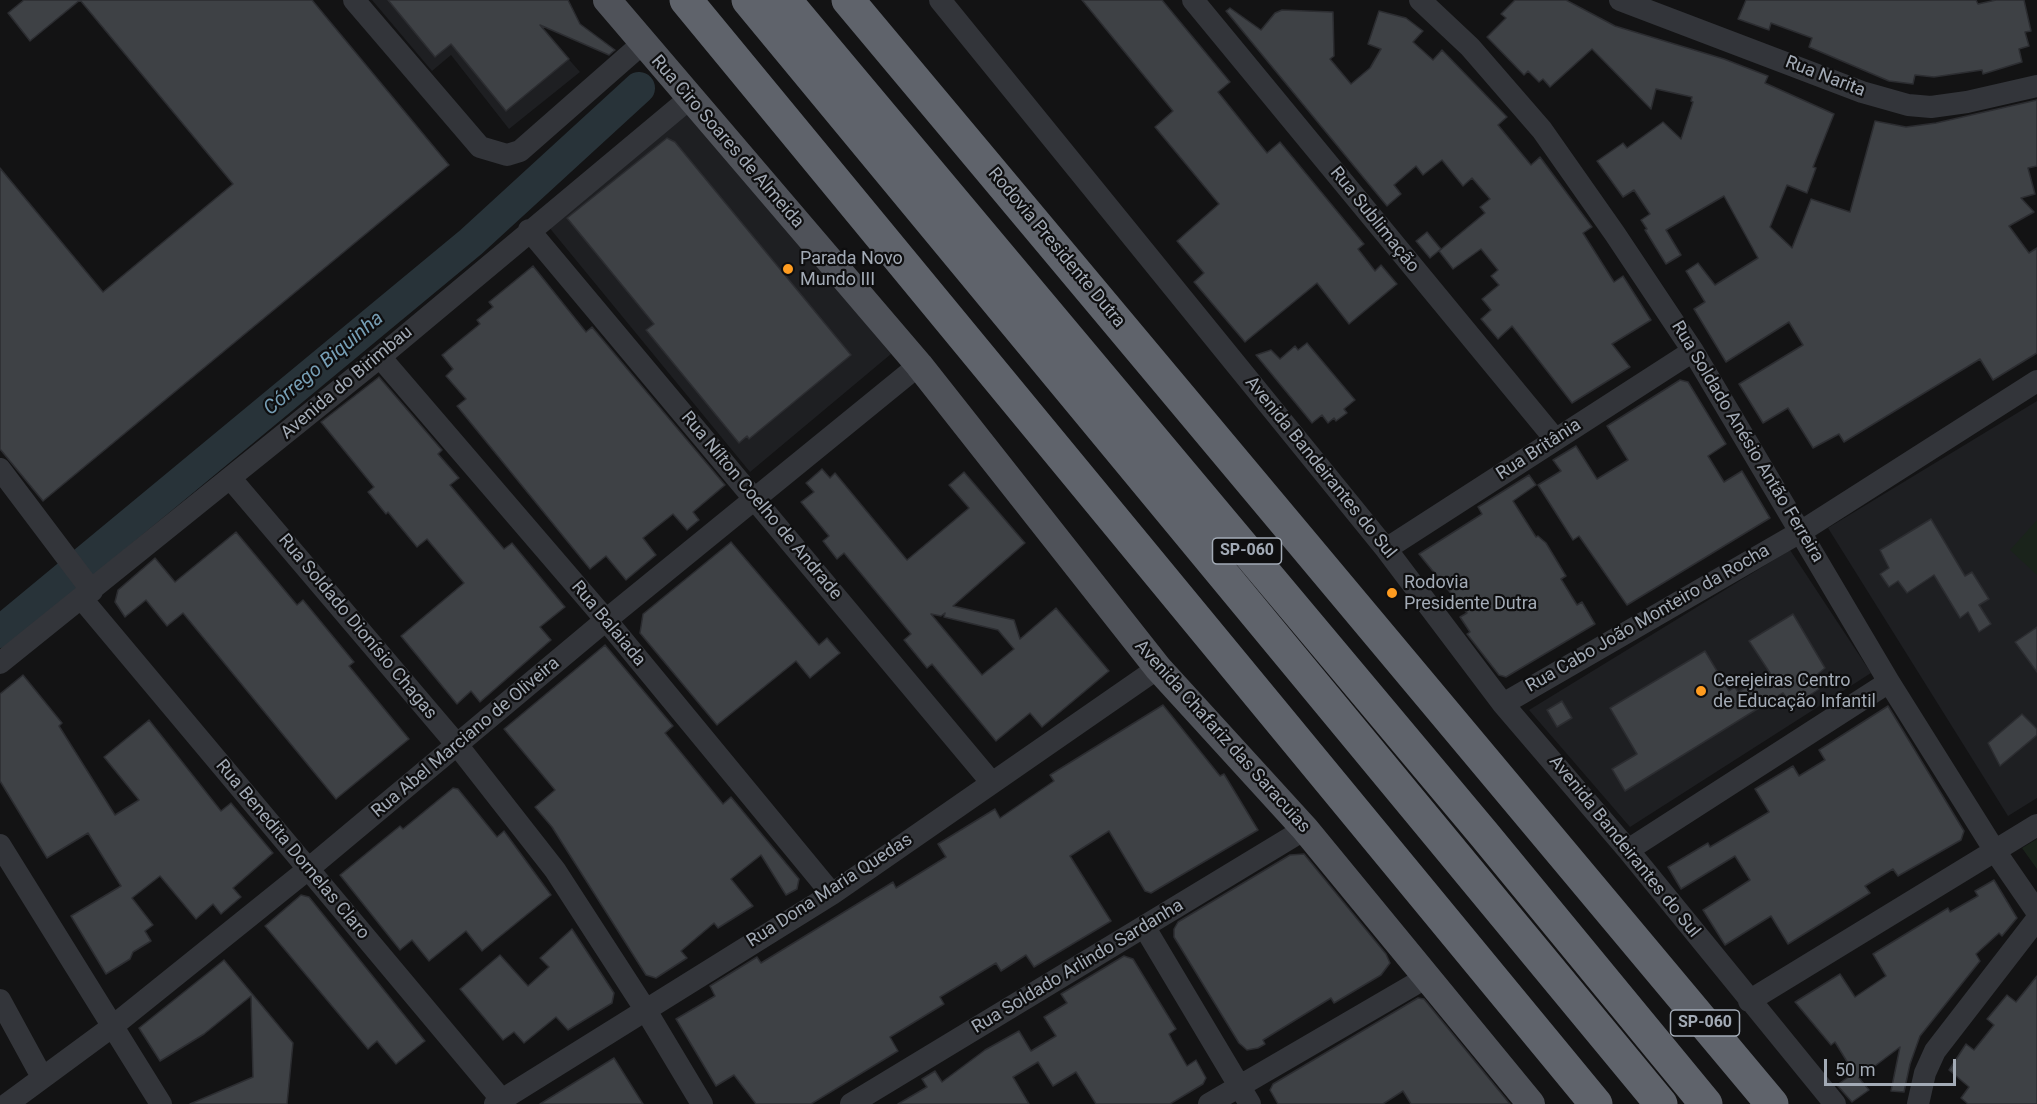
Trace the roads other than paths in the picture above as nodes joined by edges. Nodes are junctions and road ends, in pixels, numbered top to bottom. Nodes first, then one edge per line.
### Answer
1 (354, 0) edge
2 (607, 0) edge
3 (687, 0) edge
4 (748, 0) edge
5 (784, 0) edge
6 (848, 0) edge
7 (940, 0) edge
8 (1193, 0) edge
9 (1420, 0) edge
10 (1620, 0) edge
11 (643, 44) junction
12 (2037, 86) edge
13 (690, 98) junction
14 (529, 230) junction
15 (1694, 351) junction
16 (380, 357) junction
17 (919, 365) junction
18 (2037, 381) edge
19 (1555, 439) junction
20 (0, 469) edge
21 (231, 479) junction
22 (756, 499) junction
23 (1802, 531) junction
24 (1386, 549) junction
25 (83, 584) junction
26 (606, 620) junction
27 (0, 663) edge
28 (1158, 668) junction
29 (1889, 682) junction
30 (1503, 704) junction
31 (458, 746) junction
32 (992, 783) junction
33 (2037, 825) edge
34 (1305, 829) junction
35 (0, 845) edge
36 (1628, 850) junction
37 (1995, 851) junction
38 (308, 870) junction
39 (832, 894) junction
40 (2037, 912) edge
41 (2037, 920) edge
42 (1145, 928) junction
43 (1638, 942) junction
44 (1427, 977) junction
45 (0, 1000) edge
46 (1749, 1002) junction
47 (645, 1009) junction
48 (113, 1026) junction
49 (42, 1077) junction
50 (1244, 1095) edge
51 (499, 1102) edge
52 (7, 1104) edge
53 (161, 1104) edge
54 (702, 1104) edge
55 (851, 1104) edge
56 (1209, 1104) edge
57 (1531, 1104) edge
58 (1596, 1104) edge
59 (1661, 1104) edge
60 (1706, 1104) edge
61 (1747, 1104) edge
62 (1772, 1104) edge
63 (1835, 1104) edge
64 (1918, 1104) edge

1 - 11 street
2 - 11 main road, Rua Ciro Soares de Almeida
3 - 58 highway
4 - 59 highway, SP-060
5 - 60 highway, SP-060
6 - 43 highway, Rodovia Presidente Dutra / SP-060
7 - 24 street, Avenida Bandeirantes do Sul
8 - 19 street, Rua Sublimação
9 - 15 street, Rua Soldado Anésio Antão Ferreira
10 - 12 street, Rua Narita
11 - 13 main road, Rua Ciro Soares de Almeida
13 - 14 street, Avenida do Birimbau
13 - 17 main road, Rua Ciro Soares de Almeida
14 - 16 street, Avenida do Birimbau
14 - 22 street, Rua Nílton Coelho de Andrade
15 - 19 street, Rua Britânia
15 - 23 street, Rua Soldado Anésio Antão Ferreira
16 - 21 street, Avenida do Birimbau
16 - 26 street, Rua Balaiada
17 - 22 street, Rua Abel Marciano de Oliveira
17 - 28 main road, Avenida Chafariz das Saracuias
18 - 23 street, Rua Cabo João Monteiro da Rocha
19 - 24 street, Rua Britânia
20 - 25 street, Rua Benedita Dornelas Claro
21 - 25 street, Avenida do Birimbau
21 - 31 street, Rua Soldado Dionísio Chagas
22 - 26 street, Rua Abel Marciano de Oliveira
22 - 32 street, Rua Nílton Coelho de Andrade
23 - 29 street, Rua Soldado Anésio Antão Ferreira
23 - 30 street, Rua Cabo João Monteiro da Rocha
24 - 30 street, Avenida Bandeirantes do Sul
25 - 27 street, Avenida do Birimbau
25 - 38 street, Rua Benedita Dornelas Claro
26 - 31 street, Rua Abel Marciano de Oliveira
26 - 39 street, Rua Balaiada
28 - 32 street, Rua Dona Maria Quedas
28 - 34 main road, Avenida Chafariz das Saracuias
29 - 36 street
29 - 37 street, Rua Soldado Anésio Antão Ferreira
30 - 36 street, Avenida Bandeirantes do Sul
31 - 38 street, Rua Abel Marciano de Oliveira
31 - 47 street, Rua Soldado Dionísio Chagas
32 - 39 street, Rua Dona Maria Quedas
33 - 37 street
34 - 42 street, Rua Soldado Arlindo Sardanha
34 - 44 main road, Avenida Chafariz das Saracuias
35 - 48 street
36 - 46 street, Avenida Bandeirantes do Sul
37 - 40 street, Rua Soldado Anésio Antão Ferreira
37 - 46 street
38 - 48 street, Rua Abel Marciano de Oliveira
38 - 51 street, Rua Benedita Dornelas Claro
39 - 47 street, Rua Dona Maria Quedas
41 - 64 street
42 - 50 street
42 - 55 street, Rua Soldado Arlindo Sardanha
43 - 61 highway
43 - 62 highway, Rodovia Presidente Dutra / SP-060
44 - 50 street
44 - 57 main road, Avenida Chafariz das Saracuias
45 - 49 street
46 - 63 street, Avenida Bandeirantes do Sul
47 - 51 street, Rua Dona Maria Quedas
47 - 54 street, Rua Soldado Dionísio Chagas
48 - 49 street, Rua Abel Marciano de Oliveira
48 - 53 street
49 - 52 street, Rua Abel Marciano de Oliveira
50 - 56 street

